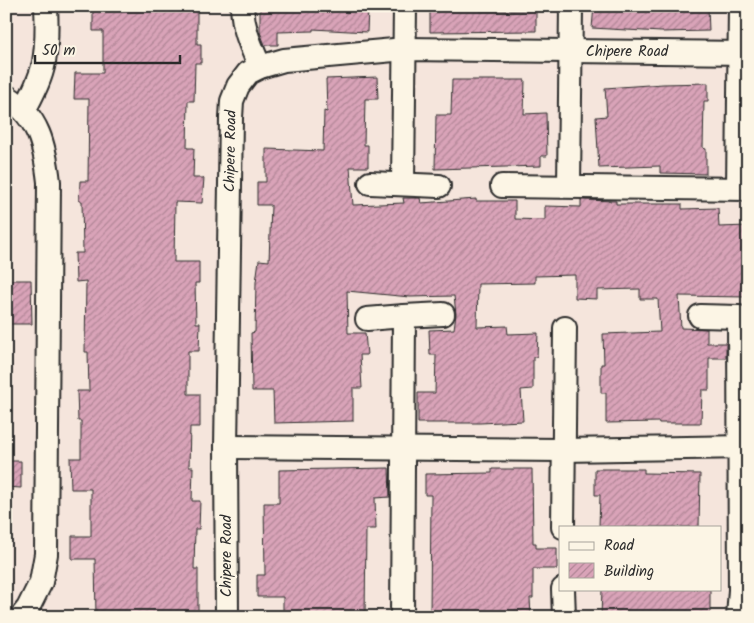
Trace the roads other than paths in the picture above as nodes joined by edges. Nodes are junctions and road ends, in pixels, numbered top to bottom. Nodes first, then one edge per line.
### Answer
1 (46, 6) edge
2 (242, 6) edge
3 (405, 6) edge
4 (571, 6) edge
5 (740, 6) edge
6 (405, 49) junction
7 (570, 51) junction
8 (743, 53) edge
9 (260, 67) junction
10 (6, 96) edge
11 (24, 111) junction
12 (370, 183) dead end
13 (402, 184) junction
14 (439, 186) dead end
15 (502, 186) dead end
16 (569, 186) junction
17 (743, 188) edge
18 (443, 314) dead end
19 (404, 316) junction
20 (700, 316) dead end
21 (743, 316) edge
22 (367, 319) dead end
23 (565, 328) dead end
24 (226, 447) junction
25 (743, 447) edge
26 (404, 448) junction
27 (563, 450) junction
28 (563, 526) edge
29 (563, 590) edge
30 (21, 617) edge
31 (227, 617) edge
32 (402, 617) edge
33 (564, 617) edge
34 (738, 617) edge

1 - 11 street
2 - 9 street
3 - 6 street
4 - 7 street
5 - 8 street
6 - 7 street, Chipere Road
6 - 9 street, Chipere Road
6 - 13 street
7 - 8 street, Chipere Road
7 - 16 street
8 - 17 street
9 - 24 street, Chipere Road
10 - 11 street
11 - 30 street
12 - 13 street
13 - 14 street
15 - 16 street
16 - 17 street
18 - 19 street
19 - 22 street
19 - 26 street
20 - 21 street
21 - 25 street
23 - 27 street
24 - 26 street
24 - 31 street, Chipere Road
25 - 27 street
25 - 34 street
26 - 27 street
26 - 32 street
27 - 28 street
29 - 33 street

